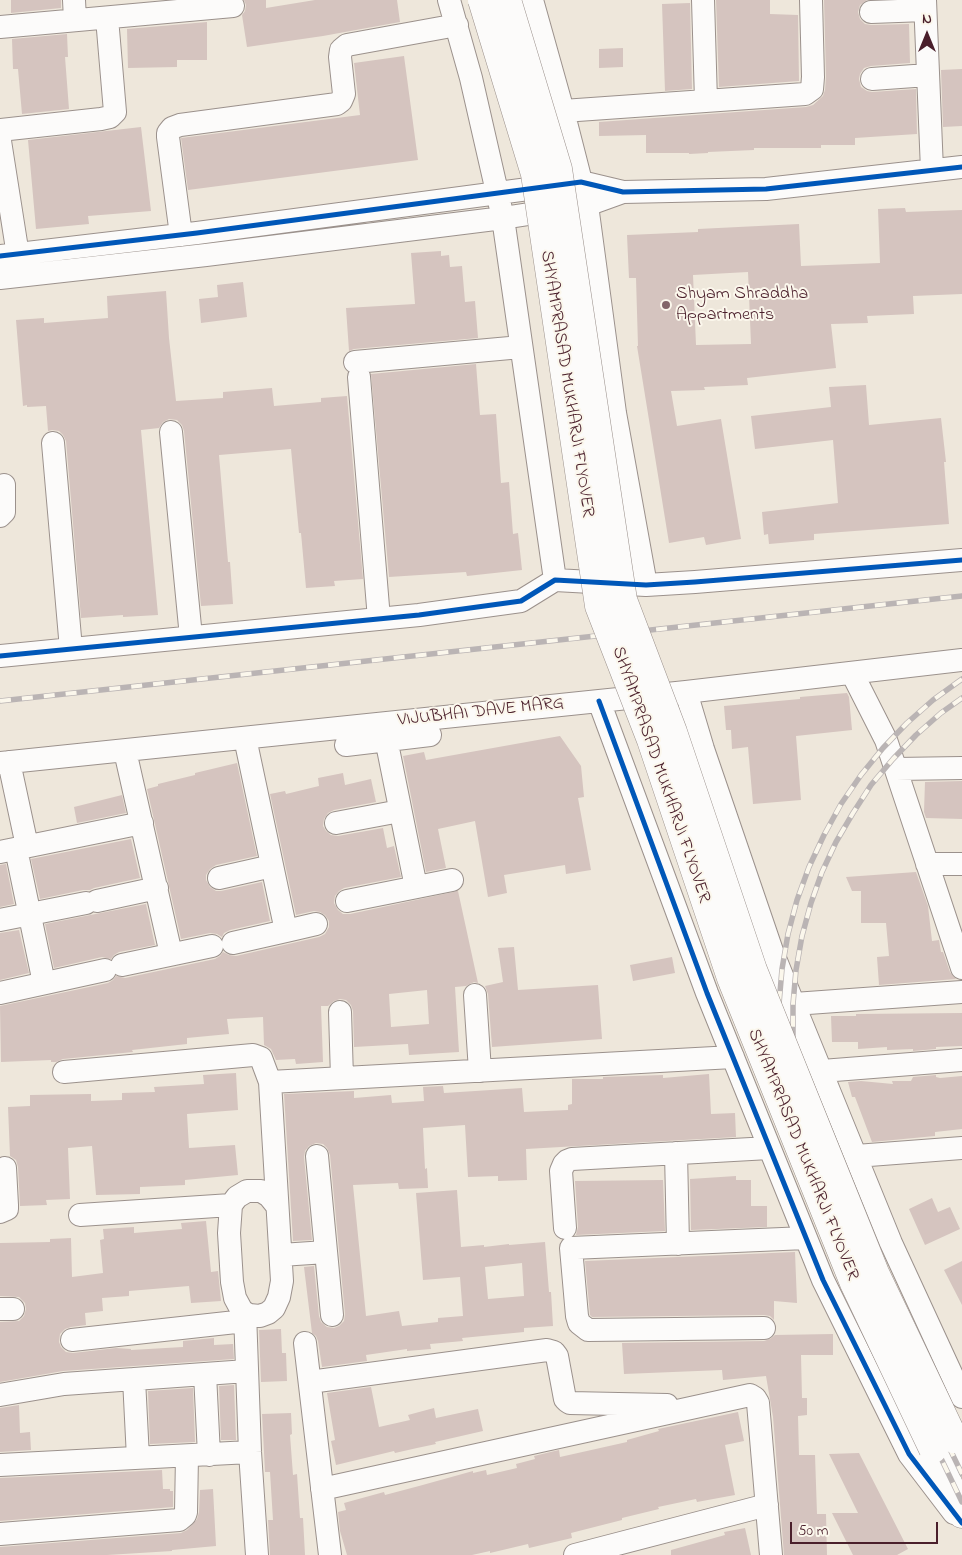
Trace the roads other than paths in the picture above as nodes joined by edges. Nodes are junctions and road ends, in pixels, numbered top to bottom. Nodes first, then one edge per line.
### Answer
1 (450, 0) edge
2 (482, 0) edge
3 (507, 0) edge
4 (532, 0) edge
5 (703, 0) edge
6 (811, 0) edge
7 (205, 4) edge
8 (925, 5) edge
9 (233, 6) dead end
10 (141, 7) edge
11 (74, 10) edge
12 (871, 12) dead end
13 (107, 18) junction
14 (456, 25) junction
15 (0, 27) edge
16 (928, 75) junction
17 (872, 79) dead end
18 (706, 101) junction
19 (563, 111) junction
20 (0, 130) edge
21 (0, 141) edge
22 (962, 167) edge
23 (932, 170) junction
24 (581, 182) junction
25 (623, 192) junction
26 (497, 194) junction
27 (587, 205) junction
28 (503, 218) junction
29 (181, 235) junction
30 (10, 266) edge
31 (521, 347) junction
32 (171, 432) dead end
33 (53, 443) dead end
34 (4, 485) dead end
35 (0, 516) edge
36 (962, 560) edge
37 (555, 580) junction
38 (646, 585) junction
39 (379, 619) junction
40 (191, 637) junction
41 (71, 649) junction
42 (0, 656) edge
43 (962, 660) edge
44 (852, 672) junction
45 (686, 692) junction
46 (599, 701) junction
47 (385, 732) junction
48 (430, 735) dead end
49 (244, 738) junction
50 (346, 745) dead end
51 (125, 751) junction
52 (5, 763) edge
53 (962, 768) edge
54 (896, 769) junction
55 (400, 811) junction
56 (142, 823) junction
57 (336, 823) dead end
58 (14, 849) edge
59 (928, 864) junction
60 (962, 864) edge
61 (272, 866) junction
62 (219, 878) dead end
63 (452, 880) dead end
64 (416, 887) junction
65 (156, 888) junction
66 (347, 901) dead end
67 (29, 913) junction
68 (0, 920) edge
69 (316, 924) dead end
70 (286, 931) junction
71 (171, 954) junction
72 (962, 968) edge
73 (44, 983) junction
74 (962, 992) edge
75 (0, 993) edge
76 (475, 995) dead end
77 (794, 1004) junction
78 (340, 1012) dead end
79 (733, 1057) junction
80 (962, 1060) edge
81 (480, 1071) junction
82 (822, 1071) junction
83 (64, 1072) dead end
84 (342, 1078) junction
85 (270, 1082) junction
86 (769, 1148) junction
87 (962, 1148) edge
88 (676, 1153) junction
89 (317, 1156) dead end
90 (856, 1156) junction
91 (5, 1168) dead end
92 (231, 1205) junction
93 (277, 1206) junction
94 (0, 1212) edge
95 (80, 1215) dead end
96 (564, 1228) dead end
97 (806, 1238) junction
98 (678, 1244) junction
99 (326, 1252) junction
100 (280, 1255) junction
101 (332, 1315) dead end
102 (245, 1317) junction
103 (764, 1328) dead end
104 (72, 1340) dead end
105 (305, 1343) dead end
106 (247, 1371) junction
107 (205, 1374) junction
108 (134, 1379) junction
109 (310, 1382) junction
110 (0, 1395) edge
111 (962, 1397) edge
112 (703, 1406) junction
113 (950, 1448) edge
114 (250, 1452) junction
115 (210, 1455) junction
116 (187, 1456) junction
117 (138, 1458) junction
118 (0, 1466) edge
119 (322, 1489) junction
120 (767, 1505) junction
121 (962, 1514) edge
122 (962, 1523) edge
123 (0, 1534) edge
124 (257, 1555) edge
125 (330, 1555) edge
126 (575, 1555) edge
127 (771, 1555) edge

1 - 14 street
2 - 113 main road, SHYAMPRASAD MUKHARJI FLYOVER, bridge
3 - 113 main road, SHYAMPRASAD MUKHARJI FLYOVER, bridge
4 - 19 street
5 - 18 street
6 - 18 street
7 - 9 street
7 - 10 street
8 - 12 street
8 - 16 street
10 - 13 street
11 - 13 street
11 - 15 street
13 - 20 street
14 - 26 street
14 - 29 street
16 - 17 street
16 - 23 street
18 - 19 street
19 - 24 street
21 - 30 street
22 - 23 street
23 - 25 street
24 - 25 street
24 - 26 street
24 - 27 street
25 - 27 street
26 - 28 street
26 - 29 street
27 - 28 street
27 - 38 street
28 - 30 street
28 - 31 street
29 - 30 street
31 - 37 street
31 - 39 street
32 - 40 street
33 - 41 street
34 - 35 street
36 - 38 street
37 - 38 street
37 - 39 street
39 - 40 street
40 - 41 street
41 - 42 street
43 - 44 street, VIJUBHAI DAVE MARG
44 - 45 street, VIJUBHAI DAVE MARG
44 - 54 street
45 - 46 street, VIJUBHAI DAVE MARG
45 - 77 street
46 - 47 street, VIJUBHAI DAVE MARG
46 - 79 street
47 - 48 street
47 - 49 street, VIJUBHAI DAVE MARG
47 - 50 street
47 - 55 street
49 - 51 street, VIJUBHAI DAVE MARG
49 - 61 street
51 - 52 street, VIJUBHAI DAVE MARG
51 - 56 street
52 - 58 street
53 - 54 street
54 - 59 street
55 - 57 street
55 - 64 street
56 - 58 street
56 - 65 street
58 - 67 street
59 - 60 street
59 - 72 street
61 - 62 street
61 - 70 street
63 - 64 street
64 - 66 street
65 - 67 street
65 - 71 street
67 - 68 street
67 - 73 street
69 - 70 street
70 - 71 street
71 - 73 street
73 - 75 street
74 - 77 street
76 - 81 street
77 - 82 street
78 - 84 street
79 - 81 street
79 - 86 street
80 - 82 street
81 - 84 street
82 - 90 street
83 - 85 street
84 - 85 street
85 - 93 street
86 - 88 street
86 - 97 street
87 - 90 street
88 - 96 street
88 - 98 street
89 - 99 street
90 - 111 street
91 - 94 street
92 - 93 street
92 - 95 street
92 - 102 street
93 - 100 street
97 - 98 street
97 - 122 street
98 - 103 street
99 - 100 street
99 - 101 street
100 - 102 street
102 - 104 street
102 - 106 street
105 - 109 street
106 - 107 street
106 - 114 street
107 - 108 street
107 - 115 street
108 - 110 street
108 - 117 street
109 - 112 street
109 - 119 street
112 - 119 street
112 - 120 street
113 - 121 main road, SHYAMPRASAD MUKHARJI FLYOVER
114 - 115 street
114 - 124 street
115 - 116 street
116 - 117 street
116 - 123 street
117 - 118 street
119 - 125 street
120 - 126 street
120 - 127 street

